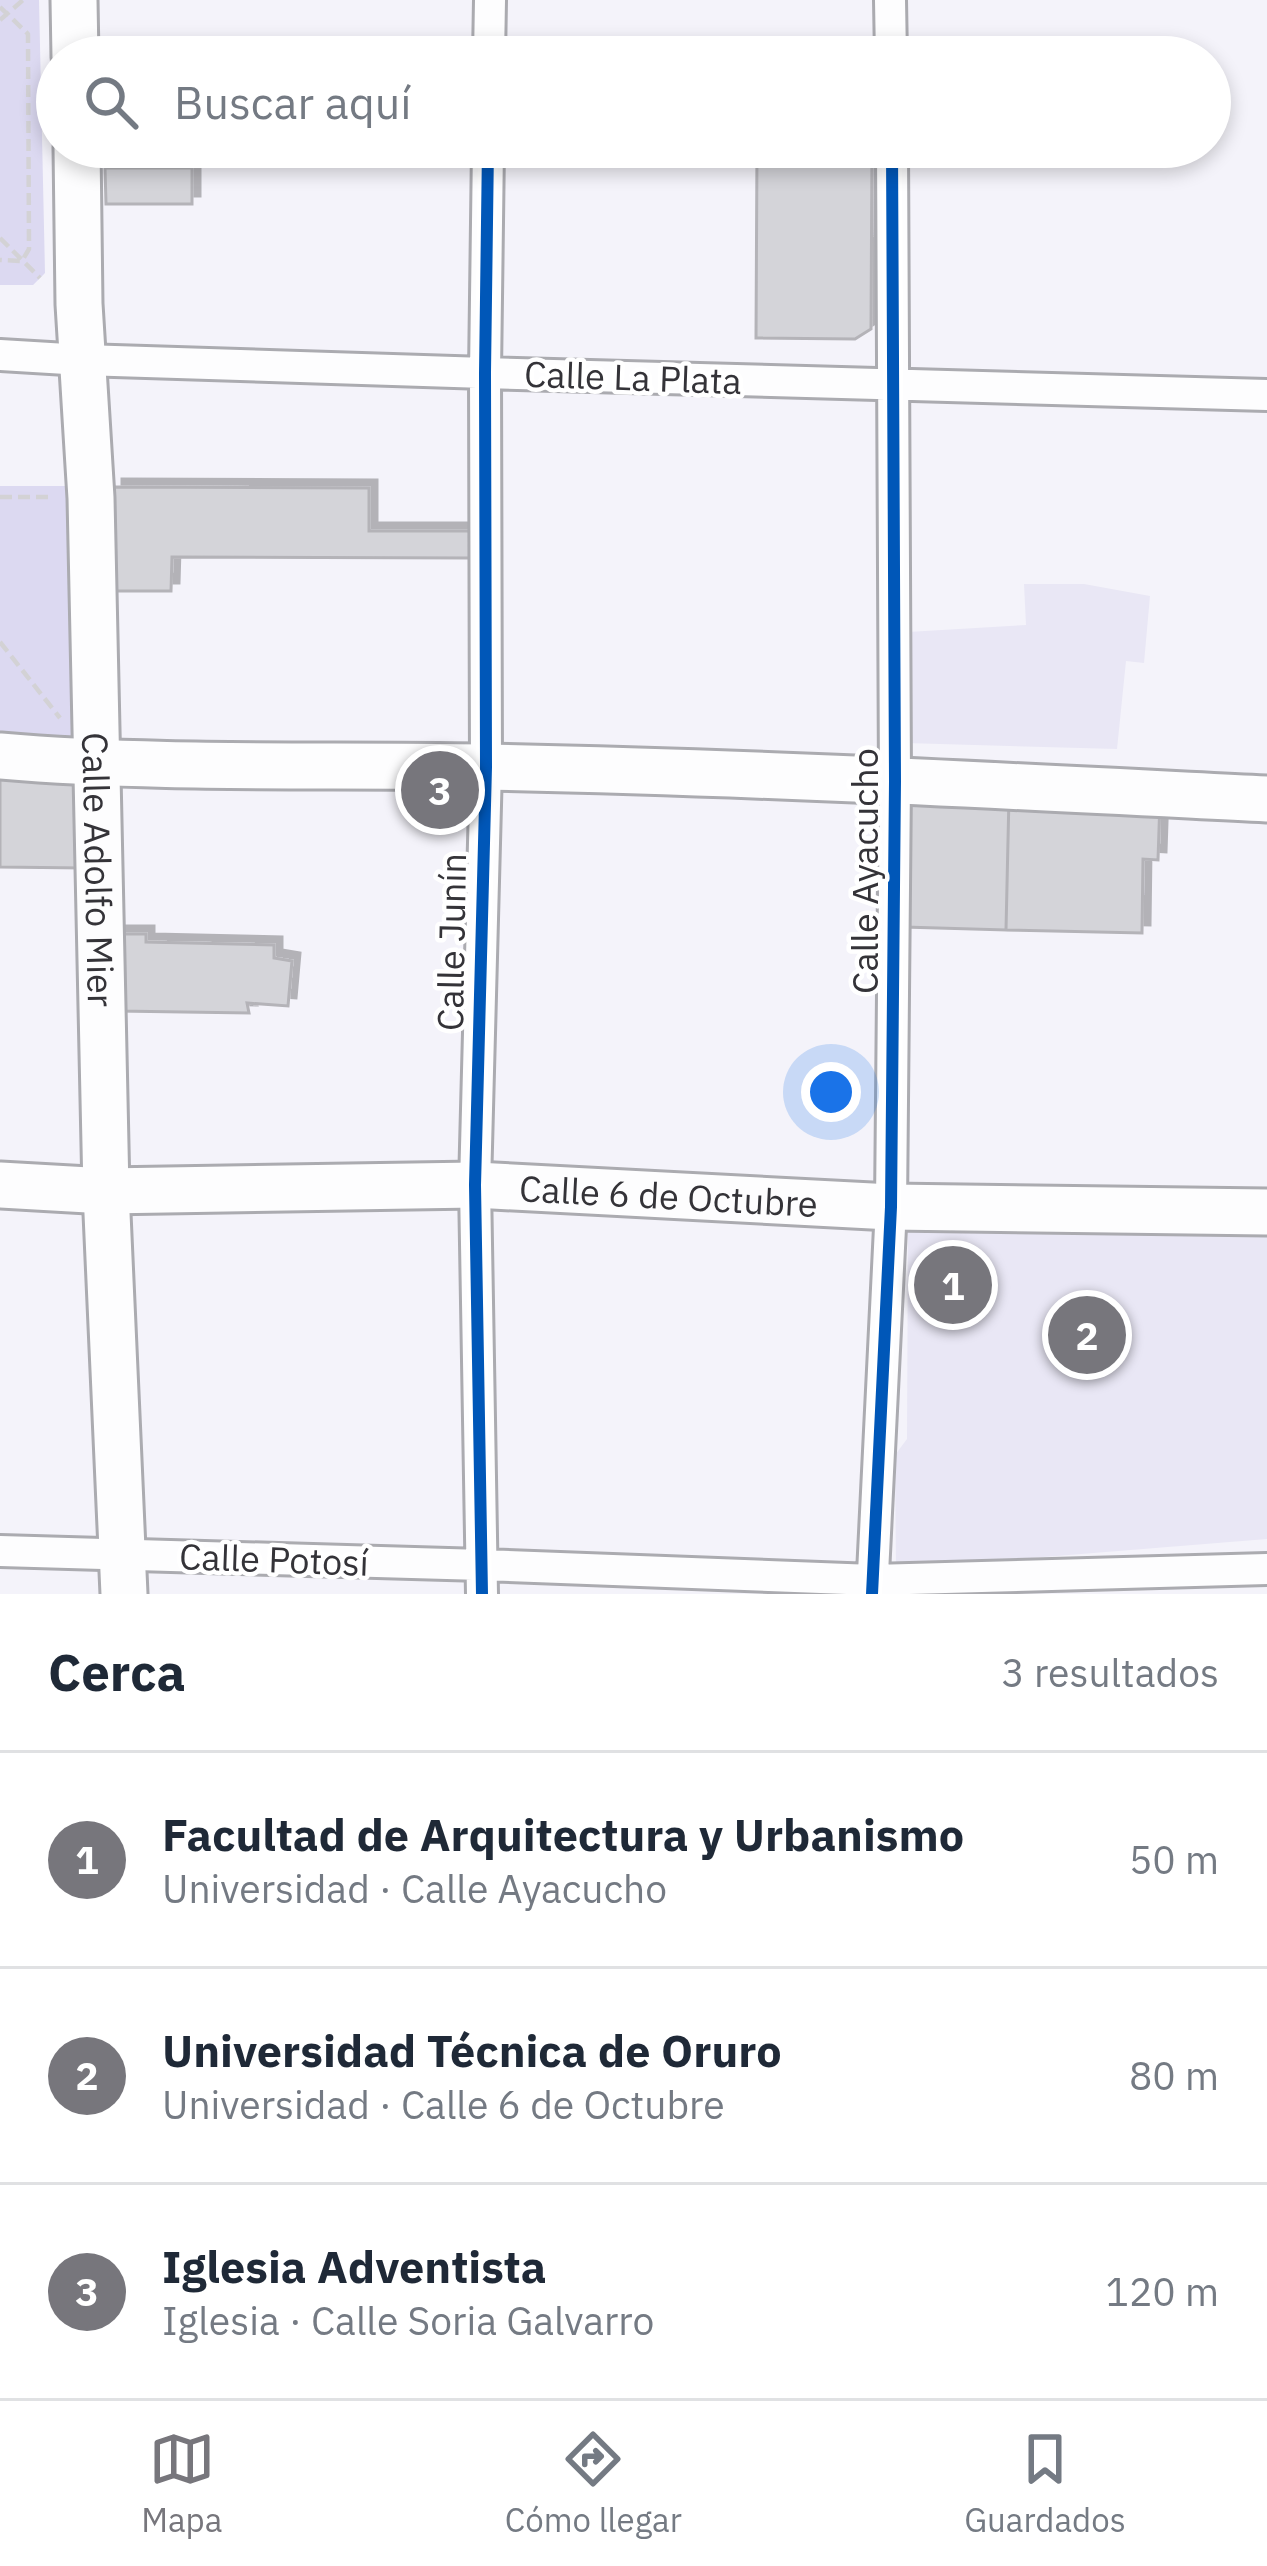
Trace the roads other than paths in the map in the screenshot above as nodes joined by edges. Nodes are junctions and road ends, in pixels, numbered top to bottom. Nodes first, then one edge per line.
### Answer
1 (74, 0) edge
2 (490, 0) edge
3 (890, 0) edge
4 (75, 36) edge
5 (489, 36) edge
6 (891, 36) edge
7 (77, 168) edge
8 (488, 168) edge
9 (892, 168) edge
10 (0, 355) edge
11 (83, 360) junction
12 (485, 373) junction
13 (894, 385) junction
14 (1267, 394) edge
15 (0, 756) edge
16 (97, 764) junction
17 (486, 767) junction
18 (895, 781) junction
19 (1267, 800) edge
20 (0, 1185) edge
21 (475, 1185) junction
22 (106, 1191) junction
23 (891, 1207) junction
24 (1267, 1213) edge
25 (0, 1551) edge
26 (1267, 1569) edge
27 (123, 1574) edge
28 (482, 1579) edge
29 (873, 1587) edge

1 - 4 main road
2 - 5 street
3 - 6 street
7 - 11 main road, Calle Adolfo Mier
8 - 12 street, Calle Junín
9 - 13 street, Calle Ayacucho
10 - 11 street, Calle La Plata
11 - 12 street, Calle La Plata
11 - 16 main road, Calle Adolfo Mier
12 - 13 street, Calle La Plata
12 - 17 street, Calle Junín
13 - 14 street, Calle La Plata
13 - 18 street, Calle Ayacucho
15 - 16 main road
16 - 17 main road
16 - 22 main road, Calle Adolfo Mier
17 - 18 main road
17 - 21 street, Calle Junín
18 - 19 main road
18 - 23 street, Calle Ayacucho
20 - 22 main road, Calle 6 de Octubre
21 - 22 main road, Calle 6 de Octubre
21 - 23 main road, Calle 6 de Octubre
21 - 28 street, Calle Junín
22 - 27 main road, Calle Adolfo Mier
23 - 24 main road, Calle 6 de Octubre
23 - 29 street, Calle Ayacucho
25 - 27 street, Calle Potosí
26 - 29 street, Calle Potosí
27 - 28 street, Calle Potosí
28 - 29 street, Calle Potosí

